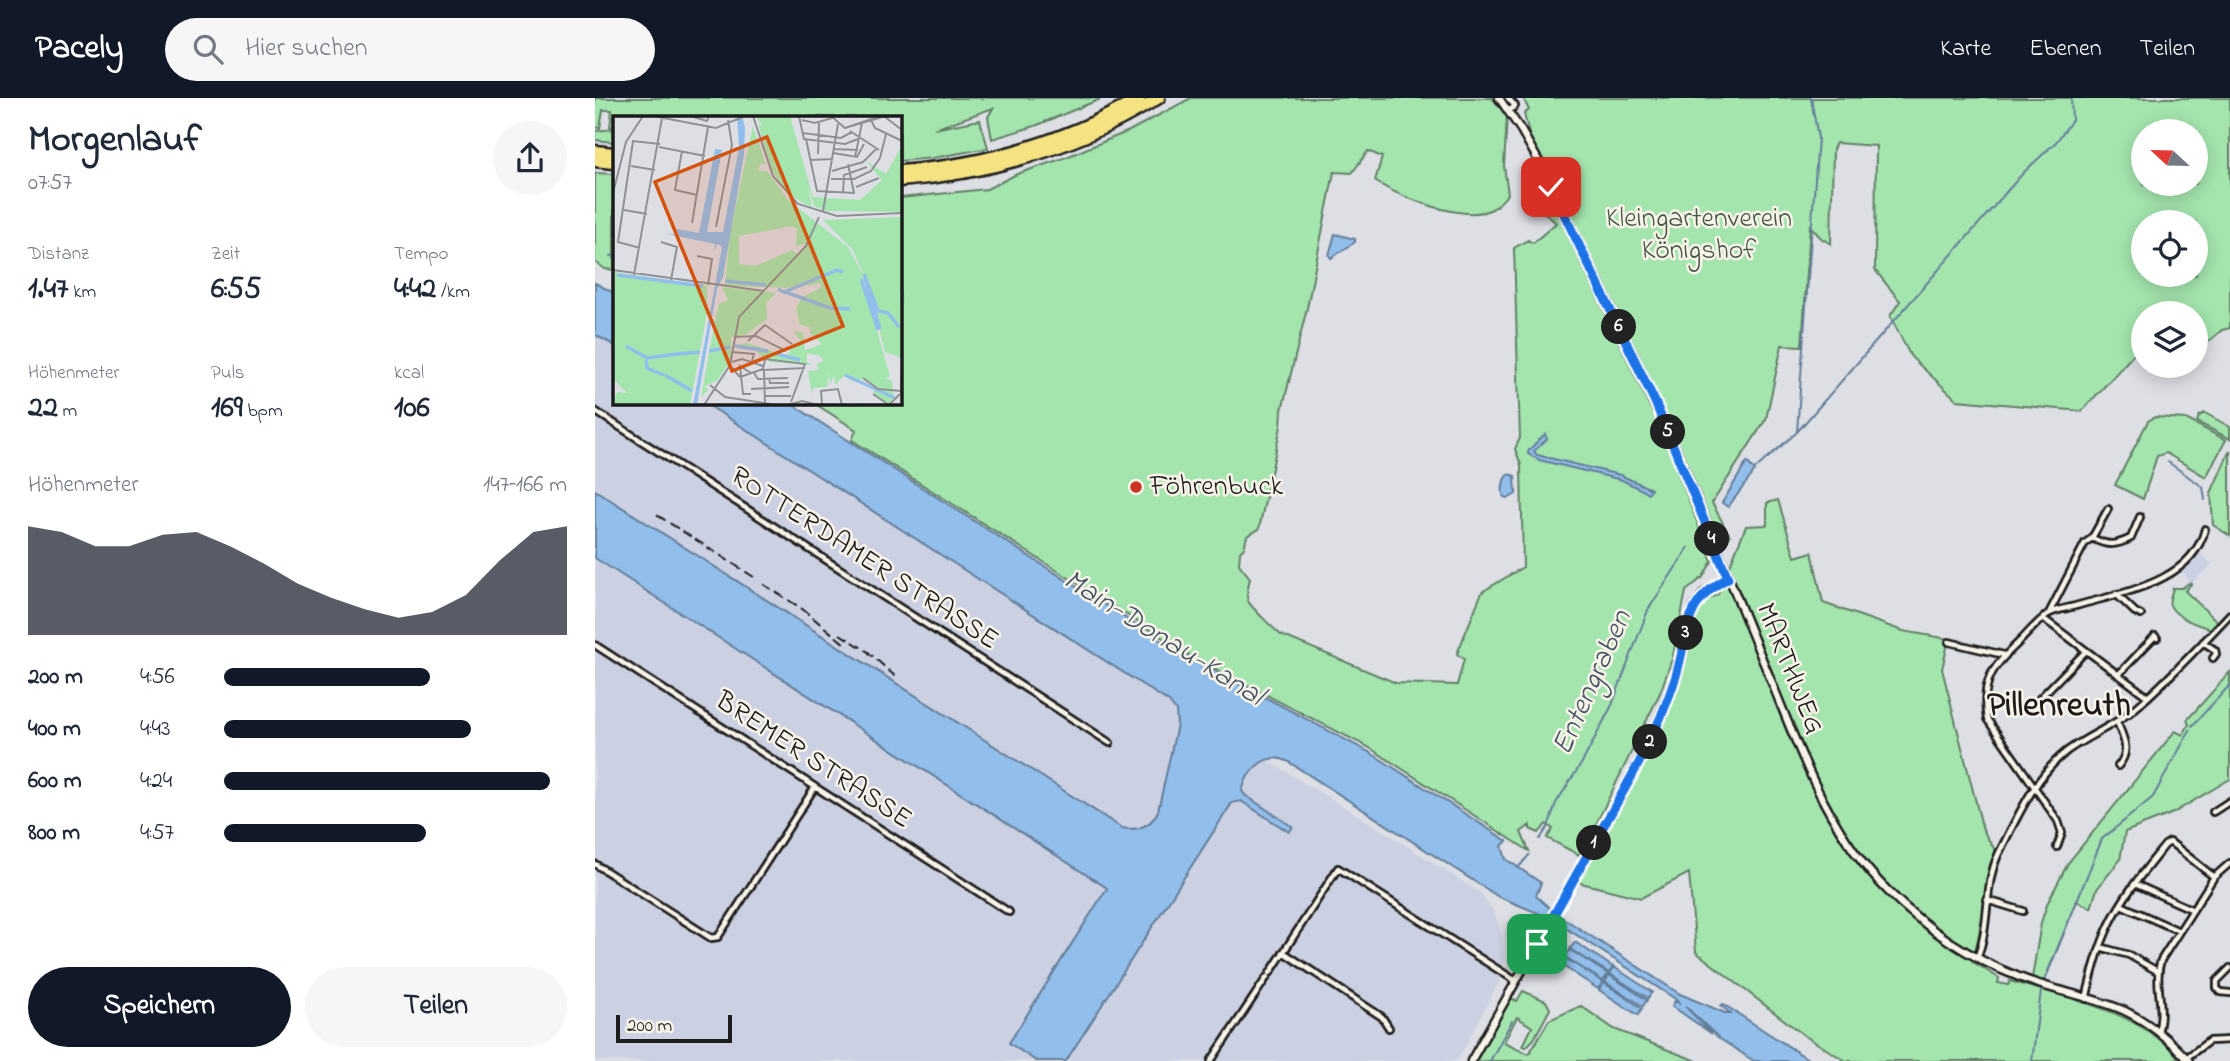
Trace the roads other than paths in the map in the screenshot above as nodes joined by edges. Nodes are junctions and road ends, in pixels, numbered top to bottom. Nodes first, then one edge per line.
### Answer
1 (1140, 98) edge
2 (1159, 98) edge
3 (1499, 98) edge
4 (1508, 98) edge
5 (1509, 111) junction
6 (595, 151) edge
7 (613, 153) edge
8 (595, 161) edge
9 (613, 163) edge
10 (901, 171) edge
11 (901, 181) edge
12 (595, 411) edge
13 (2108, 509) dead end
14 (2140, 517) dead end
15 (2205, 529) dead end
16 (2092, 538) junction
17 (1728, 578) junction
18 (2116, 594) junction
19 (2048, 614) junction
20 (2230, 614) edge
21 (2141, 615) dead end
22 (2043, 620) junction
23 (2157, 638) dead end
24 (1949, 642) dead end
25 (2203, 642) junction
26 (595, 645) edge
27 (2086, 651) junction
28 (2005, 656) junction
29 (2213, 657) dead end
30 (2118, 675) junction
31 (2148, 697) junction
32 (2040, 698) dead end
33 (2117, 722) junction
34 (1110, 743) dead end
35 (2117, 766) dead end
36 (815, 787) junction
37 (2035, 788) junction
38 (2230, 801) edge
39 (2213, 812) dead end
40 (2057, 847) dead end
41 (2230, 863) edge
42 (595, 864) edge
43 (2214, 877) junction
44 (2135, 884) junction
45 (1987, 900) junction
46 (2121, 905) junction
47 (2193, 910) junction
48 (2023, 911) dead end
49 (1009, 912) dead end
50 (2179, 931) junction
51 (2100, 947) junction
52 (1283, 952) junction
53 (1977, 958) junction
54 (2230, 968) edge
55 (2157, 971) junction
56 (1516, 981) junction
57 (2230, 993) edge
58 (2086, 999) junction
59 (1389, 1028) dead end
60 (2158, 1031) junction
61 (2230, 1040) edge
62 (2188, 1059) edge
63 (1211, 1061) edge
64 (1471, 1061) edge

1 - 10 highway
2 - 11 highway
3 - 5 main road, MARTHWEG
4 - 5 street
5 - 17 main road, MARTHWEG
6 - 7 highway
8 - 9 highway
12 - 34 street, ROTTERDAMER STRASSE
13 - 16 street
14 - 16 street
15 - 18 street
16 - 19 street
17 - 53 main road, MARTHWEG
17 - 56 main road
18 - 19 street
18 - 21 street
19 - 22 street
20 - 25 street
22 - 27 street
22 - 28 street
23 - 30 street
24 - 28 street
25 - 29 street
25 - 31 street
26 - 36 street, BREMER STRASSE
27 - 30 street
27 - 32 street
28 - 37 street
30 - 31 street
31 - 33 street
33 - 35 street
33 - 37 street
36 - 42 street
36 - 49 street, BREMER STRASSE
37 - 40 street
37 - 45 street
38 - 39 street
41 - 43 street
43 - 44 street
43 - 47 street
44 - 46 street
44 - 47 street
45 - 48 street
45 - 53 street
46 - 50 street
46 - 51 street
47 - 50 street
50 - 55 street
51 - 55 street
51 - 58 street
52 - 56 street
52 - 59 street
52 - 63 street
53 - 58 main road, MARTHWEG
54 - 57 street
55 - 60 street
56 - 64 main road
58 - 60 main road, MARTHWEG
60 - 62 main road, MARTHWEG
61 - 62 street

